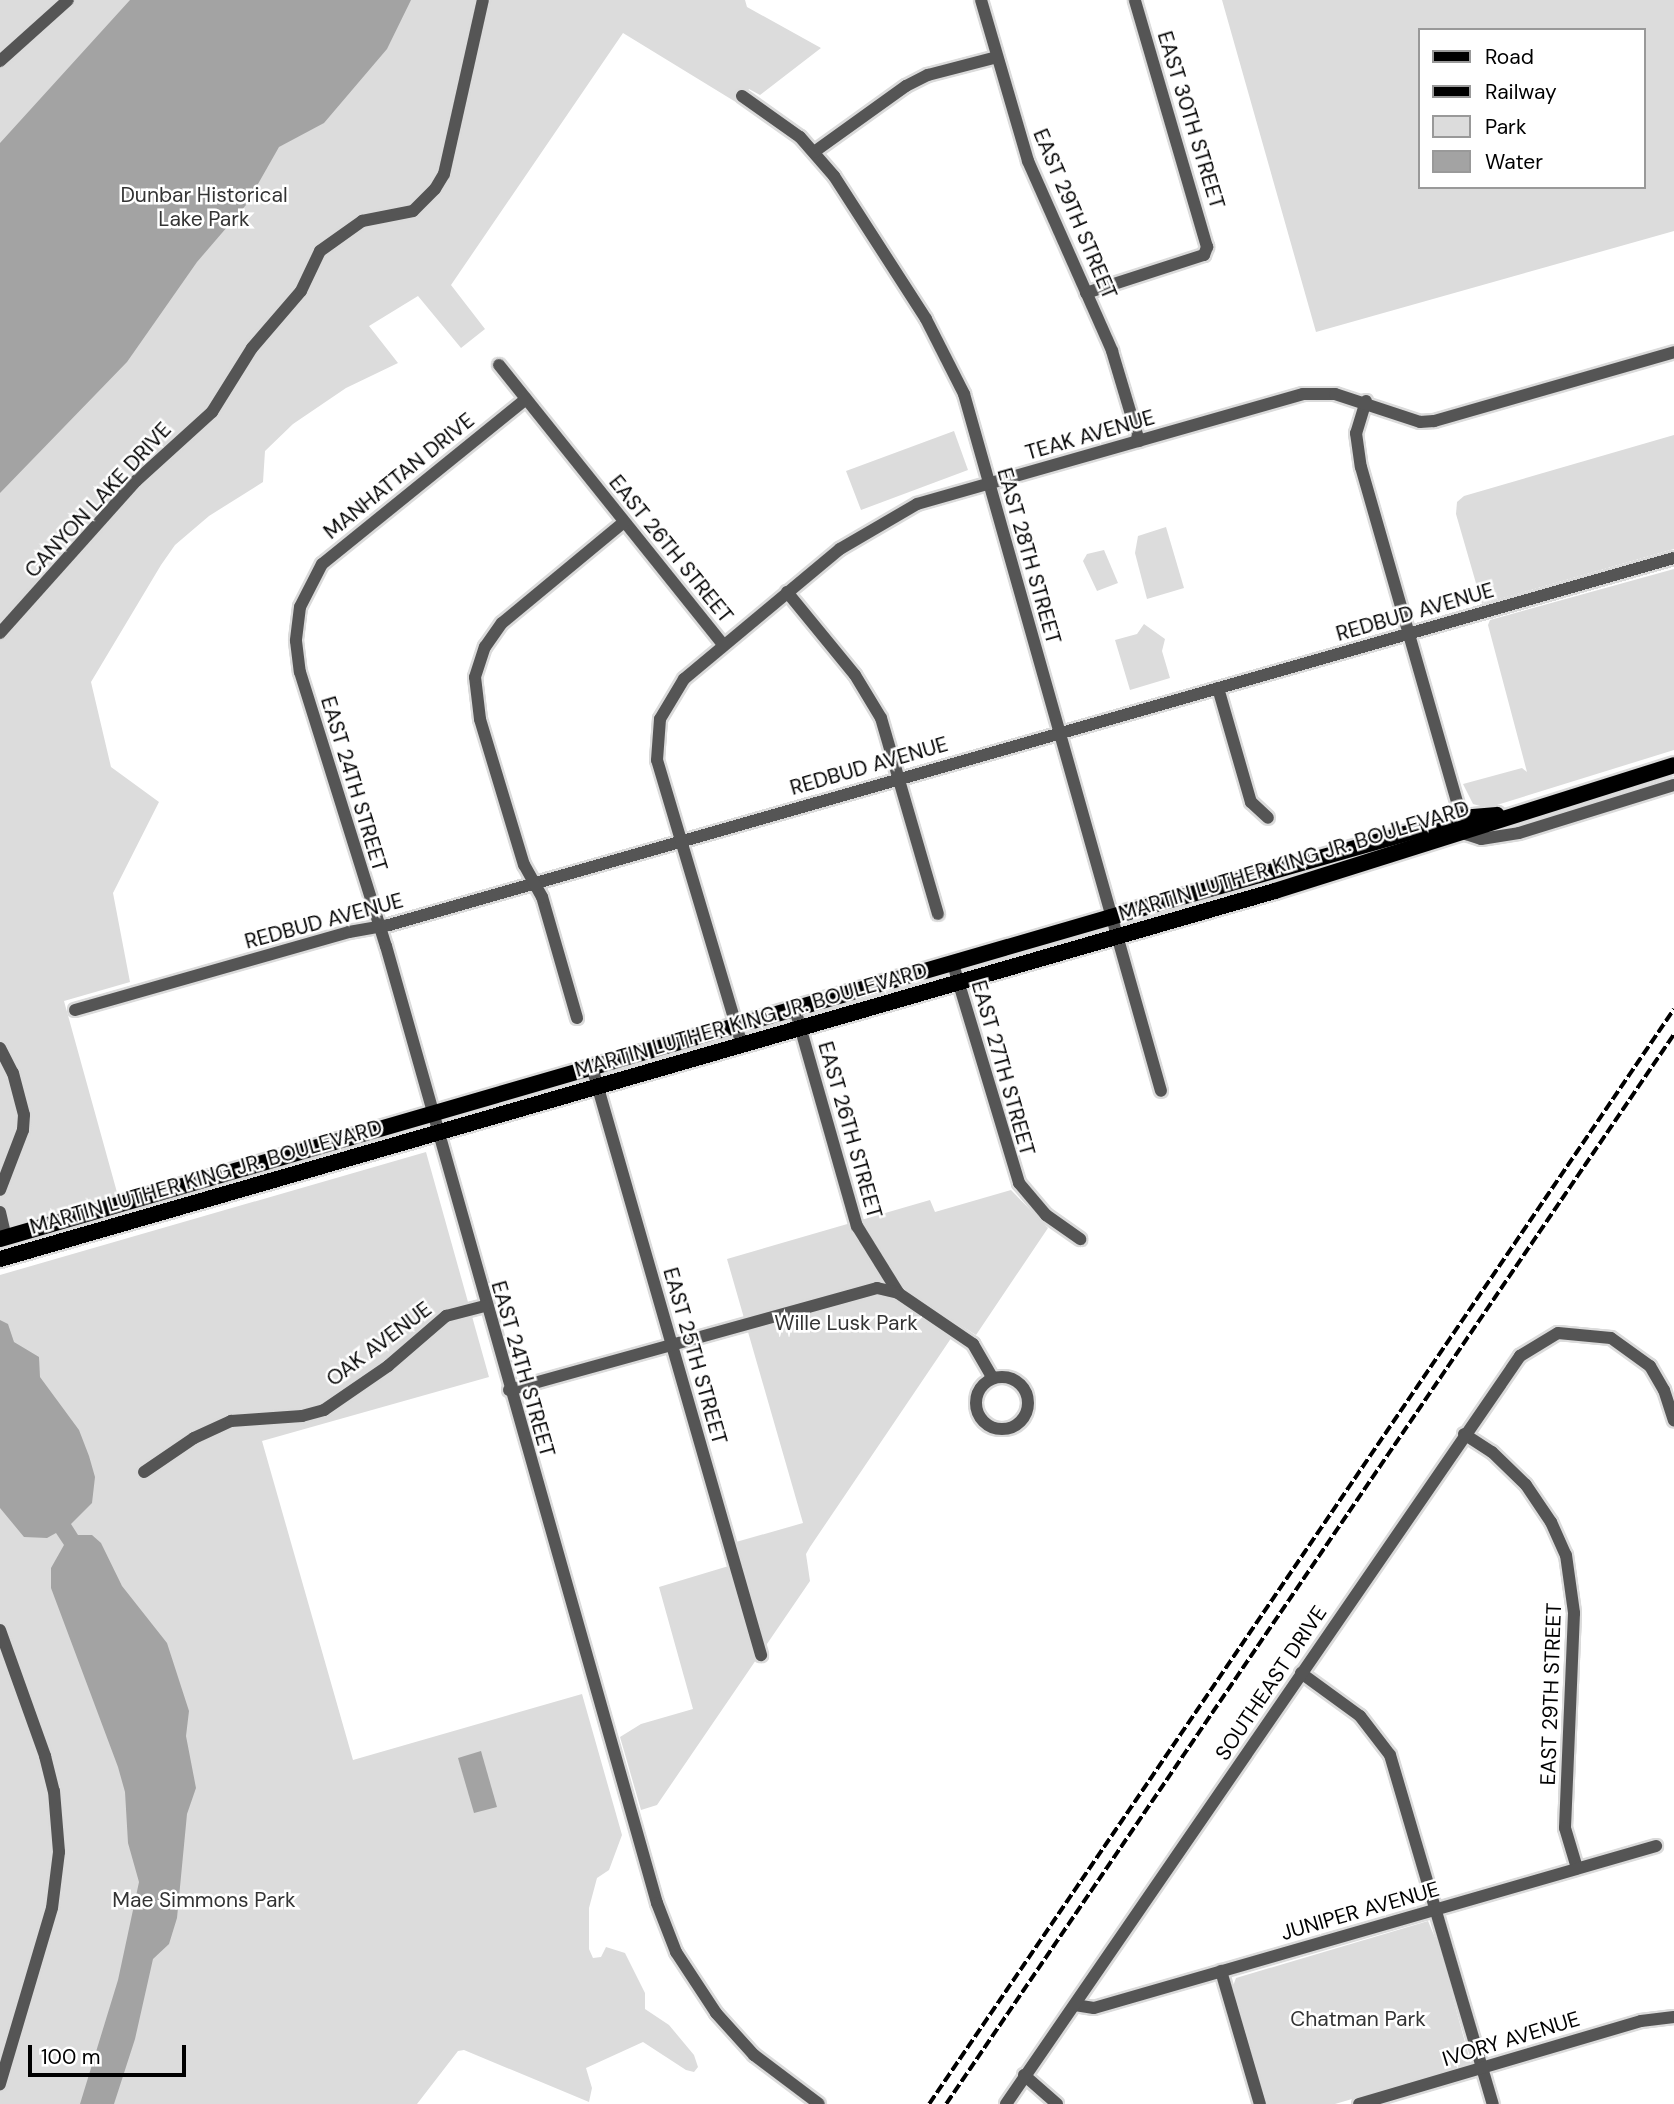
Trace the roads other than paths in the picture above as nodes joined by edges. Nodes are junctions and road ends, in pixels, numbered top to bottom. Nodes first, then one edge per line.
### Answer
1 (68, 0) edge
2 (483, 0) edge
3 (981, 0) edge
4 (1135, 0) edge
5 (997, 57) junction
6 (0, 61) edge
7 (742, 96) dead end
8 (814, 152) junction
9 (1087, 293) junction
10 (1674, 352) edge
11 (499, 365) dead end
12 (526, 399) junction
13 (1366, 401) junction
14 (1139, 441) junction
15 (989, 483) junction
16 (624, 522) junction
17 (1674, 558) edge
18 (306, 591) joint
19 (788, 592) junction
20 (0, 633) edge
21 (1409, 634) junction
22 (723, 645) junction
23 (1218, 688) junction
24 (1059, 733) junction
25 (1674, 765) edge
26 (900, 777) junction
27 (1674, 785) edge
28 (1510, 814) junction
29 (1268, 818) dead end
30 (1461, 818) junction
31 (1466, 834) junction
32 (681, 839) junction
33 (534, 884) junction
34 (938, 914) dead end
35 (1111, 917) junction
36 (378, 927) junction
37 (1116, 937) junction
38 (953, 964) junction
39 (958, 982) junction
40 (795, 1009) junction
41 (75, 1010) dead end
42 (577, 1018) dead end
43 (736, 1024) junction
44 (800, 1027) junction
45 (742, 1045) junction
46 (0, 1048) edge
47 (592, 1067) junction
48 (597, 1086) junction
49 (1161, 1091) dead end
50 (431, 1112) junction
51 (436, 1131) junction
52 (0, 1190) edge
53 (0, 1212) edge
54 (3, 1238) edge
55 (1080, 1239) dead end
56 (0, 1259) edge
57 (898, 1293) junction
58 (485, 1306) junction
59 (671, 1345) junction
60 (993, 1378) junction
61 (509, 1390) junction
62 (1674, 1420) edge
63 (1464, 1434) junction
64 (144, 1472) dead end
65 (0, 1630) edge
66 (761, 1655) dead end
67 (1301, 1673) junction
68 (1656, 1846) dead end
69 (1577, 1868) junction
70 (1437, 1909) junction
71 (1221, 1972) junction
72 (1075, 2005) junction
73 (1674, 2017) edge
74 (1482, 2068) junction
75 (1024, 2075) junction
76 (0, 2084) edge
77 (819, 2104) edge
78 (1006, 2104) edge
79 (1056, 2104) edge
80 (1260, 2104) edge
81 (1359, 2104) edge
82 (1493, 2104) edge

1 - 6 street
2 - 20 street, CANYON LAKE DRIVE
3 - 5 street, EAST 29TH STREET
4 - 9 street, EAST 30TH STREET
5 - 8 street
5 - 9 street, EAST 29TH STREET
7 - 8 street, EAST 28TH STREET
8 - 15 street, EAST 28TH STREET
9 - 14 street, EAST 29TH STREET
10 - 13 street
11 - 12 street, EAST 26TH STREET
12 - 16 street, EAST 26TH STREET
12 - 18 street, MANHATTAN DRIVE
13 - 14 street, TEAK AVENUE
13 - 21 street
14 - 15 street, TEAK AVENUE
15 - 19 street, TEAK AVENUE
15 - 24 street, EAST 28TH STREET
16 - 22 street, EAST 26TH STREET
16 - 33 street
17 - 21 street, REDBUD AVENUE
18 - 36 street, EAST 24TH STREET
19 - 22 street, TEAK AVENUE
19 - 26 street
21 - 23 street, REDBUD AVENUE
21 - 30 street
22 - 32 street, EAST 26TH STREET
23 - 24 street, REDBUD AVENUE
23 - 29 street
24 - 26 street, REDBUD AVENUE
24 - 35 street, EAST 28TH STREET
25 - 28 main road, MARTIN LUTHER KING JR. BOULEVARD
26 - 32 street, REDBUD AVENUE
26 - 34 street
27 - 31 street
28 - 30 main road, MARTIN LUTHER KING JR. BOULEVARD
28 - 31 main road, MARTIN LUTHER KING JR. BOULEVARD
30 - 31 street
30 - 35 main road, MARTIN LUTHER KING JR. BOULEVARD
31 - 37 main road, MARTIN LUTHER KING JR. BOULEVARD
32 - 33 street, REDBUD AVENUE
32 - 43 street, EAST 26TH STREET
33 - 36 street, REDBUD AVENUE
33 - 42 street
35 - 37 street, EAST 28TH STREET
35 - 38 main road, MARTIN LUTHER KING JR. BOULEVARD
36 - 41 street, REDBUD AVENUE
36 - 50 street, EAST 24TH STREET
37 - 39 main road, MARTIN LUTHER KING JR. BOULEVARD
37 - 49 street, EAST 28TH STREET
38 - 39 street, EAST 27TH STREET
38 - 40 main road, MARTIN LUTHER KING JR. BOULEVARD
39 - 44 main road, MARTIN LUTHER KING JR. BOULEVARD
39 - 55 street, EAST 27TH STREET
40 - 43 main road, MARTIN LUTHER KING JR. BOULEVARD
40 - 44 street, EAST 26TH STREET
43 - 45 street, EAST 26TH STREET
43 - 47 main road, MARTIN LUTHER KING JR. BOULEVARD
44 - 45 main road, MARTIN LUTHER KING JR. BOULEVARD
44 - 57 street, EAST 26TH STREET
45 - 48 main road, MARTIN LUTHER KING JR. BOULEVARD
46 - 52 street
47 - 48 street, EAST 25TH STREET
47 - 50 main road, MARTIN LUTHER KING JR. BOULEVARD
48 - 51 main road, MARTIN LUTHER KING JR. BOULEVARD
48 - 59 street, EAST 25TH STREET
50 - 51 street, EAST 24TH STREET
50 - 54 main road, MARTIN LUTHER KING JR. BOULEVARD
51 - 56 main road, MARTIN LUTHER KING JR. BOULEVARD
51 - 58 street, EAST 24TH STREET
53 - 54 street
57 - 59 street
57 - 60 street
58 - 61 street, EAST 24TH STREET
58 - 64 street, OAK AVENUE
59 - 61 street
59 - 66 street, EAST 25TH STREET
60 - 60 street
61 - 77 street, EAST 24TH STREET
62 - 63 street, SOUTHEAST DRIVE
63 - 67 street, SOUTHEAST DRIVE
63 - 69 street, EAST 29TH STREET
65 - 76 street
67 - 70 street
67 - 72 street, SOUTHEAST DRIVE
68 - 69 street, JUNIPER AVENUE
69 - 70 street, JUNIPER AVENUE
70 - 71 street, JUNIPER AVENUE
70 - 74 street
71 - 72 street, JUNIPER AVENUE
71 - 80 street
72 - 75 street, SOUTHEAST DRIVE
73 - 74 street, IVORY AVENUE
74 - 81 street, IVORY AVENUE
74 - 82 street
75 - 78 street, SOUTHEAST DRIVE
75 - 79 street

